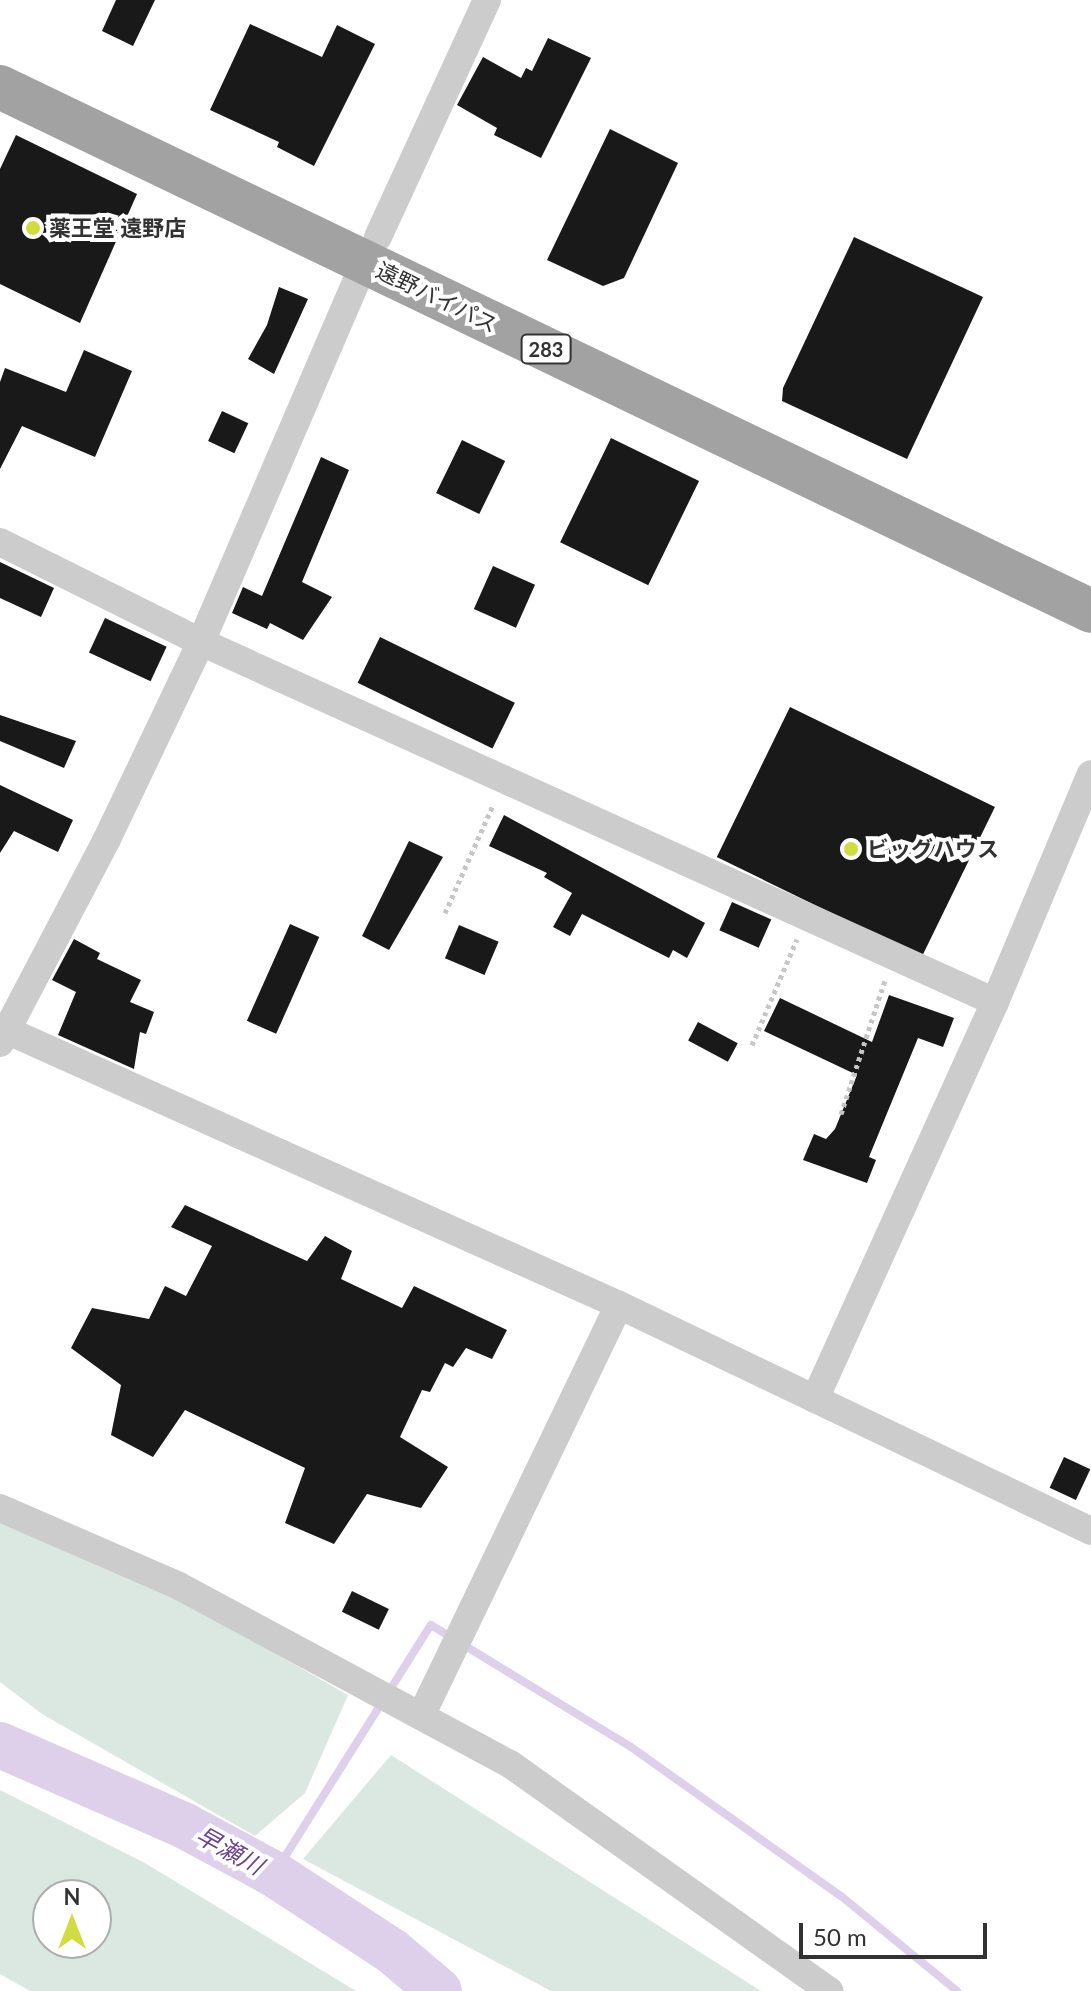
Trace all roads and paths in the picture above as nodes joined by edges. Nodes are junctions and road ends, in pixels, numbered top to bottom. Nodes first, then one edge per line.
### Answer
1 (487, 0) edge
2 (0, 56) edge
3 (0, 87) edge
4 (372, 250) junction
5 (0, 542) edge
6 (1091, 579) edge
7 (1091, 611) edge
8 (201, 642) junction
9 (1091, 774) edge
10 (504, 780) junction
11 (445, 913) dead end
12 (806, 916) junction
13 (893, 956) junction
14 (995, 1002) junction
15 (3, 1036) edge
16 (752, 1045) dead end
17 (841, 1114) dead end
18 (619, 1305) junction
19 (815, 1399) junction
20 (0, 1508) edge
21 (1091, 1531) edge
22 (421, 1716) junction
23 (829, 1991) edge

1 - 4 street
2 - 4 highway, 遠野バイパス / 283
3 - 4 highway, 遠野バイパス / 283
4 - 6 highway, 遠野バイパス / 283
4 - 7 highway, 遠野バイパス / 283
4 - 8 street
5 - 8 street
8 - 10 street
8 - 15 street
9 - 14 street
10 - 11 path
10 - 12 street
12 - 13 street
12 - 16 path
13 - 14 street
13 - 17 path
14 - 19 street
15 - 18 street
18 - 19 street
18 - 22 street
19 - 21 street
20 - 22 street
22 - 23 street

